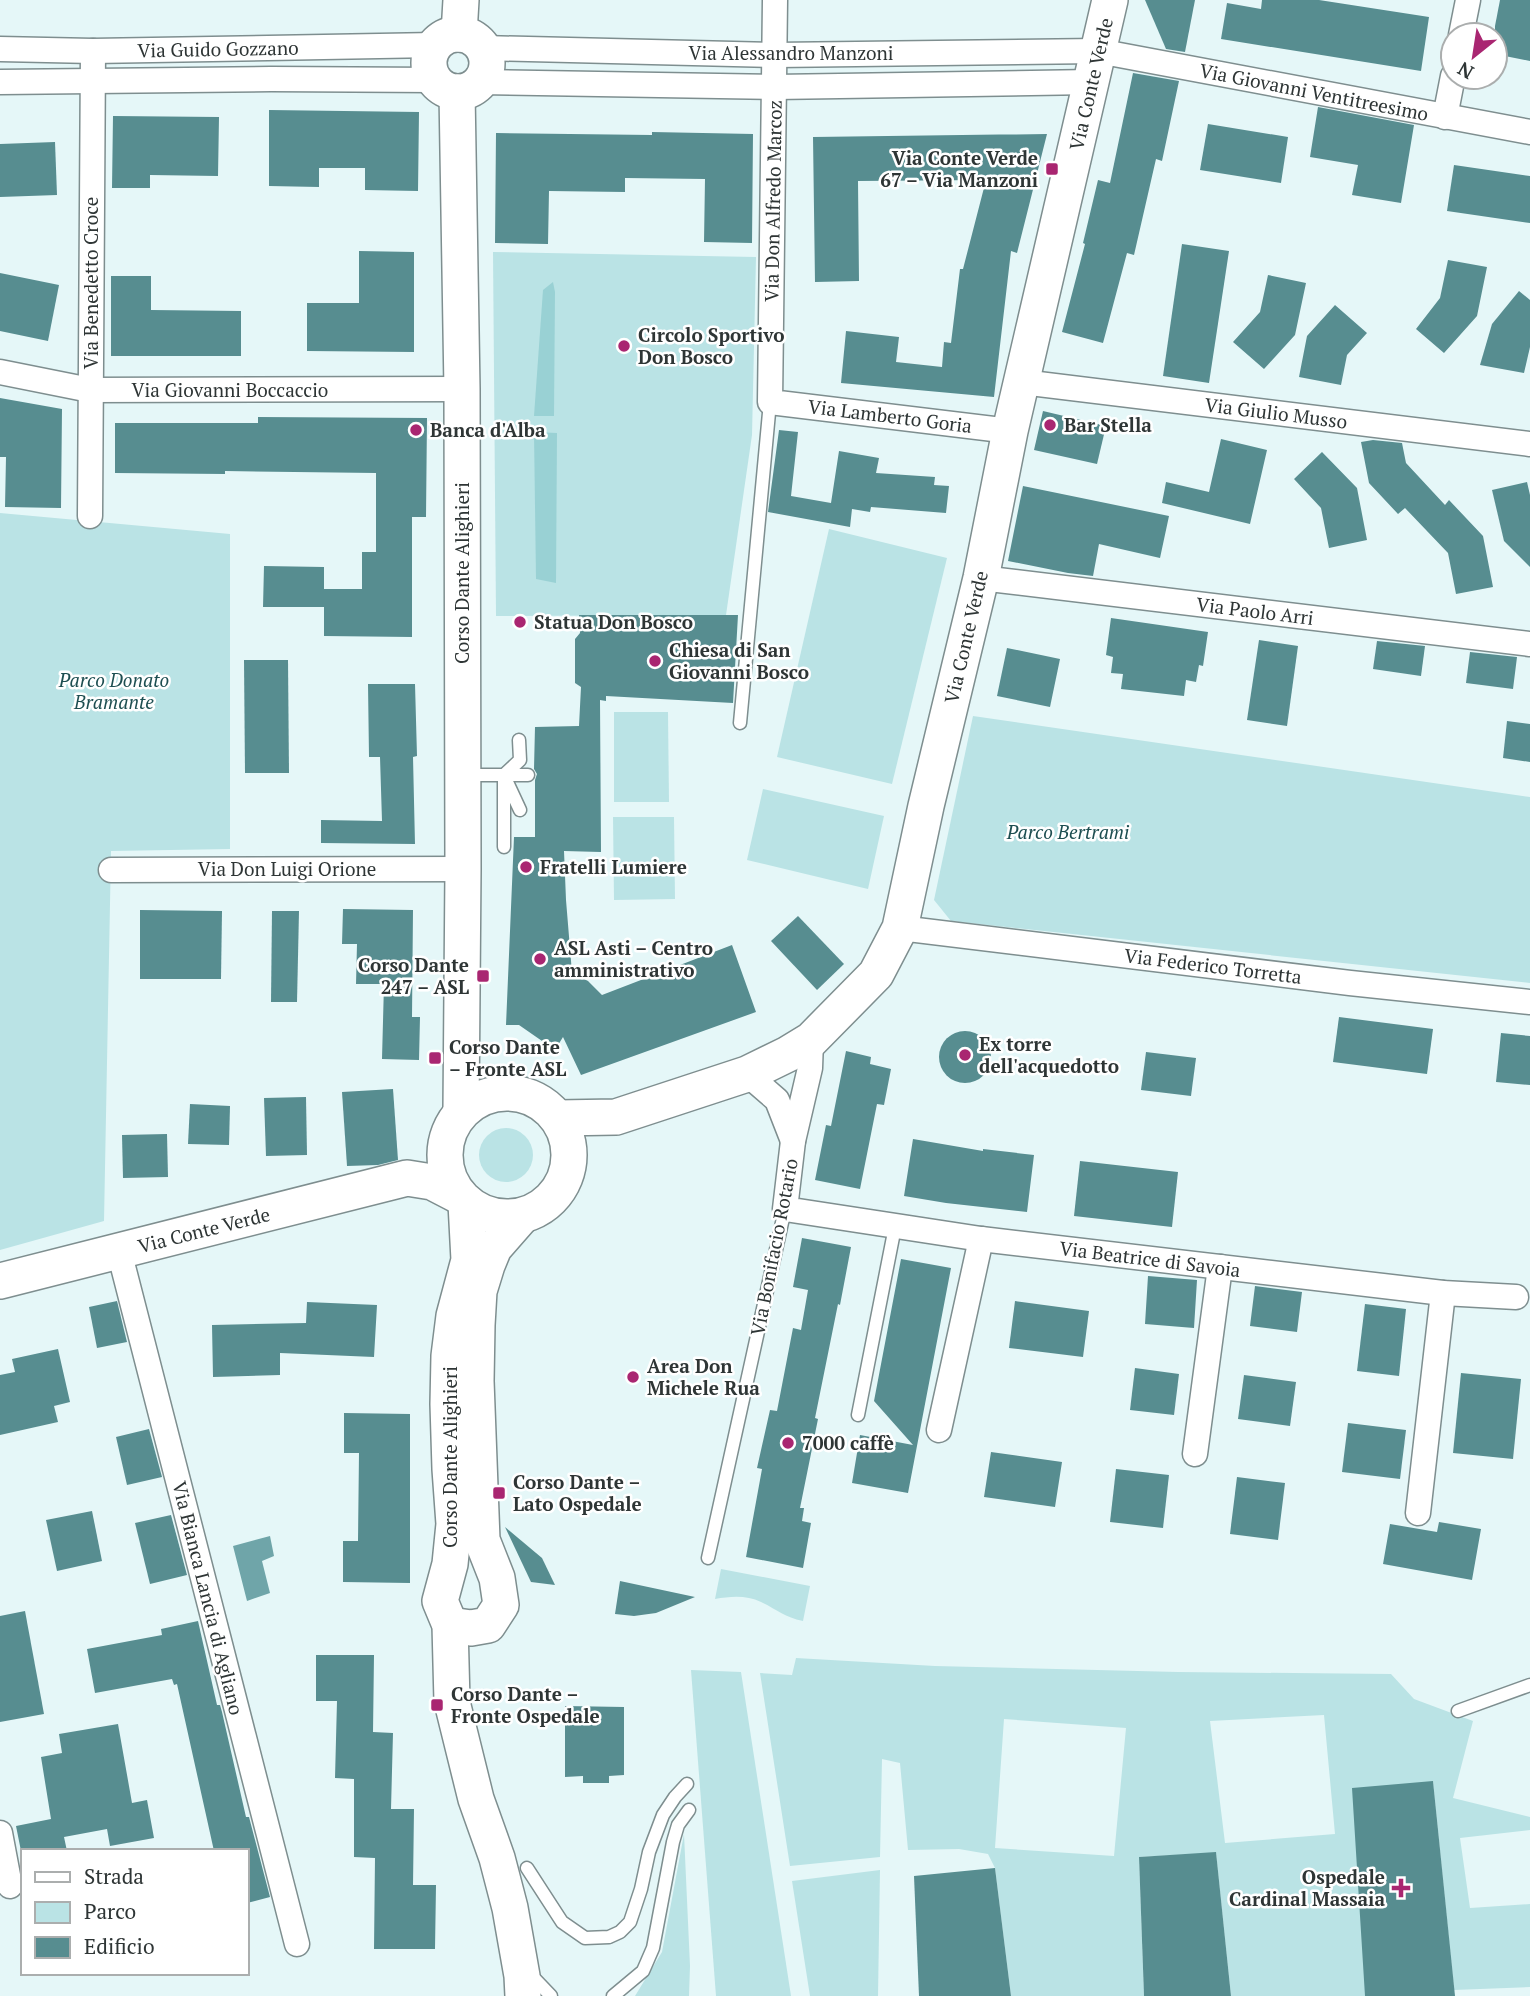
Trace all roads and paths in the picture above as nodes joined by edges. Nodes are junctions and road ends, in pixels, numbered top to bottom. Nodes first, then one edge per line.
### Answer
1 (775, 0) edge
2 (1110, 0) edge
3 (1468, 0) edge
4 (1464, 21) edge
5 (0, 49) edge
6 (93, 51) junction
7 (459, 54) edge
8 (776, 55) junction
9 (1095, 66) junction
10 (0, 82) edge
11 (93, 83) junction
12 (775, 87) junction
13 (1450, 91) edge
14 (1445, 117) junction
15 (1530, 132) edge
16 (0, 372) edge
17 (1022, 382) junction
18 (462, 389) junction
19 (90, 390) junction
20 (770, 401) junction
21 (1010, 431) junction
22 (1530, 444) edge
23 (90, 516) dead end
24 (981, 578) junction
25 (1530, 644) edge
26 (740, 723) dead end
27 (519, 740) dead end
28 (463, 775) junction
29 (504, 775) junction
30 (528, 775) dead end
31 (520, 810) dead end
32 (505, 847) dead end
33 (463, 869) junction
34 (111, 870) dead end
35 (900, 928) junction
36 (1528, 1002) edge
37 (811, 1040) junction
38 (462, 1053) junction
39 (747, 1074) junction
40 (497, 1093) junction
41 (461, 1112) junction
42 (616, 1117) junction
43 (558, 1118) junction
44 (793, 1141) junction
45 (444, 1152) junction
46 (570, 1156) junction
47 (407, 1178) junction
48 (463, 1199) junction
49 (785, 1209) junction
50 (522, 1216) junction
51 (895, 1227) junction
52 (981, 1239) junction
53 (119, 1251) junction
54 (1220, 1267) junction
55 (0, 1281) edge
56 (1443, 1293) junction
57 (1516, 1297) dead end
58 (858, 1415) dead end
59 (939, 1430) dead end
60 (1195, 1454) dead end
61 (1418, 1513) dead end
62 (708, 1558) dead end
63 (450, 1625) junction
64 (1530, 1685) edge
65 (1458, 1711) dead end
66 (687, 1784) dead end
67 (689, 1811) dead end
68 (0, 1833) edge
69 (527, 1868) dead end
70 (10, 1886) dead end
71 (297, 1944) dead end
72 (521, 1979) edge
73 (551, 1996) edge
74 (613, 1996) edge

1 - 8 street, Via Don Alfredo Marcoz
2 - 9 street, Via Conte Verde
3 - 4 street
5 - 6 street, Via Guido Gozzano
6 - 7 street, Via Guido Gozzano
6 - 11 street, Via Benedetto Croce
7 - 8 street, Via Alessandro Manzoni
7 - 11 street, Via Guido Gozzano
7 - 12 street, Via Alessandro Manzoni
7 - 18 street, Corso Dante Alighieri
8 - 9 street, Via Alessandro Manzoni
8 - 12 street, Via Don Alfredo Marcoz
9 - 12 street, Via Alessandro Manzoni
9 - 14 street, Via Giovanni Ventitreesimo
9 - 17 street, Via Conte Verde
10 - 11 street, Via Guido Gozzano
11 - 19 street, Via Benedetto Croce
12 - 20 street, Via Don Alfredo Marcoz
13 - 14 street
14 - 15 street, Via Giovanni Ventitreesimo
16 - 19 street, Via Giovanni Boccaccio
17 - 21 street, Via Conte Verde
17 - 22 street, Via Giulio Musso
18 - 19 street, Via Giovanni Boccaccio
18 - 28 street, Corso Dante Alighieri
19 - 23 street, Via Benedetto Croce
20 - 21 street, Via Lamberto Goria
20 - 26 lane
21 - 24 street, Via Conte Verde
24 - 25 street, Via Paolo Arri
24 - 35 street, Via Conte Verde
27 - 29 lane
28 - 29 lane
28 - 33 street, Corso Dante Alighieri
29 - 30 lane
29 - 31 lane
29 - 32 lane
33 - 34 street, Via Don Luigi Orione
33 - 38 street, Corso Dante Alighieri
35 - 36 street, Via Federico Torretta
35 - 37 street, Via Conte Verde
37 - 39 street, Via Conte Verde
37 - 44 street, Via Bonifacio Rotario
38 - 40 street
38 - 41 street, Corso Dante Alighieri
39 - 42 street, Via Conte Verde
39 - 44 street, Via Bonifacio Rotario
40 - 41 street
40 - 43 street
41 - 45 street
42 - 43 street, Via Conte Verde
42 - 46 street, Via Conte Verde
43 - 46 street
44 - 49 street, Via Bonifacio Rotario
45 - 47 street, Via Conte Verde
45 - 48 street
46 - 50 street
47 - 48 street, Via Conte Verde
47 - 53 street, Via Conte Verde
48 - 50 street
48 - 63 street, Corso Dante Alighieri
49 - 51 street, Via Beatrice di Savoia
49 - 62 lane, Via Bonifacio Rotario
50 - 63 street, Corso Dante Alighieri
51 - 52 street, Via Beatrice di Savoia
51 - 58 lane
52 - 54 street, Via Beatrice di Savoia
52 - 59 street
53 - 55 street, Via Conte Verde
53 - 71 street, Via Bianca Lancia di Agliano
54 - 56 street, Via Beatrice di Savoia
54 - 60 street
56 - 57 street, Via Beatrice di Savoia
56 - 61 street
63 - 72 street, Corso Dante Alighieri
64 - 65 lane
66 - 69 lane
67 - 74 lane
68 - 70 street
72 - 73 lane

